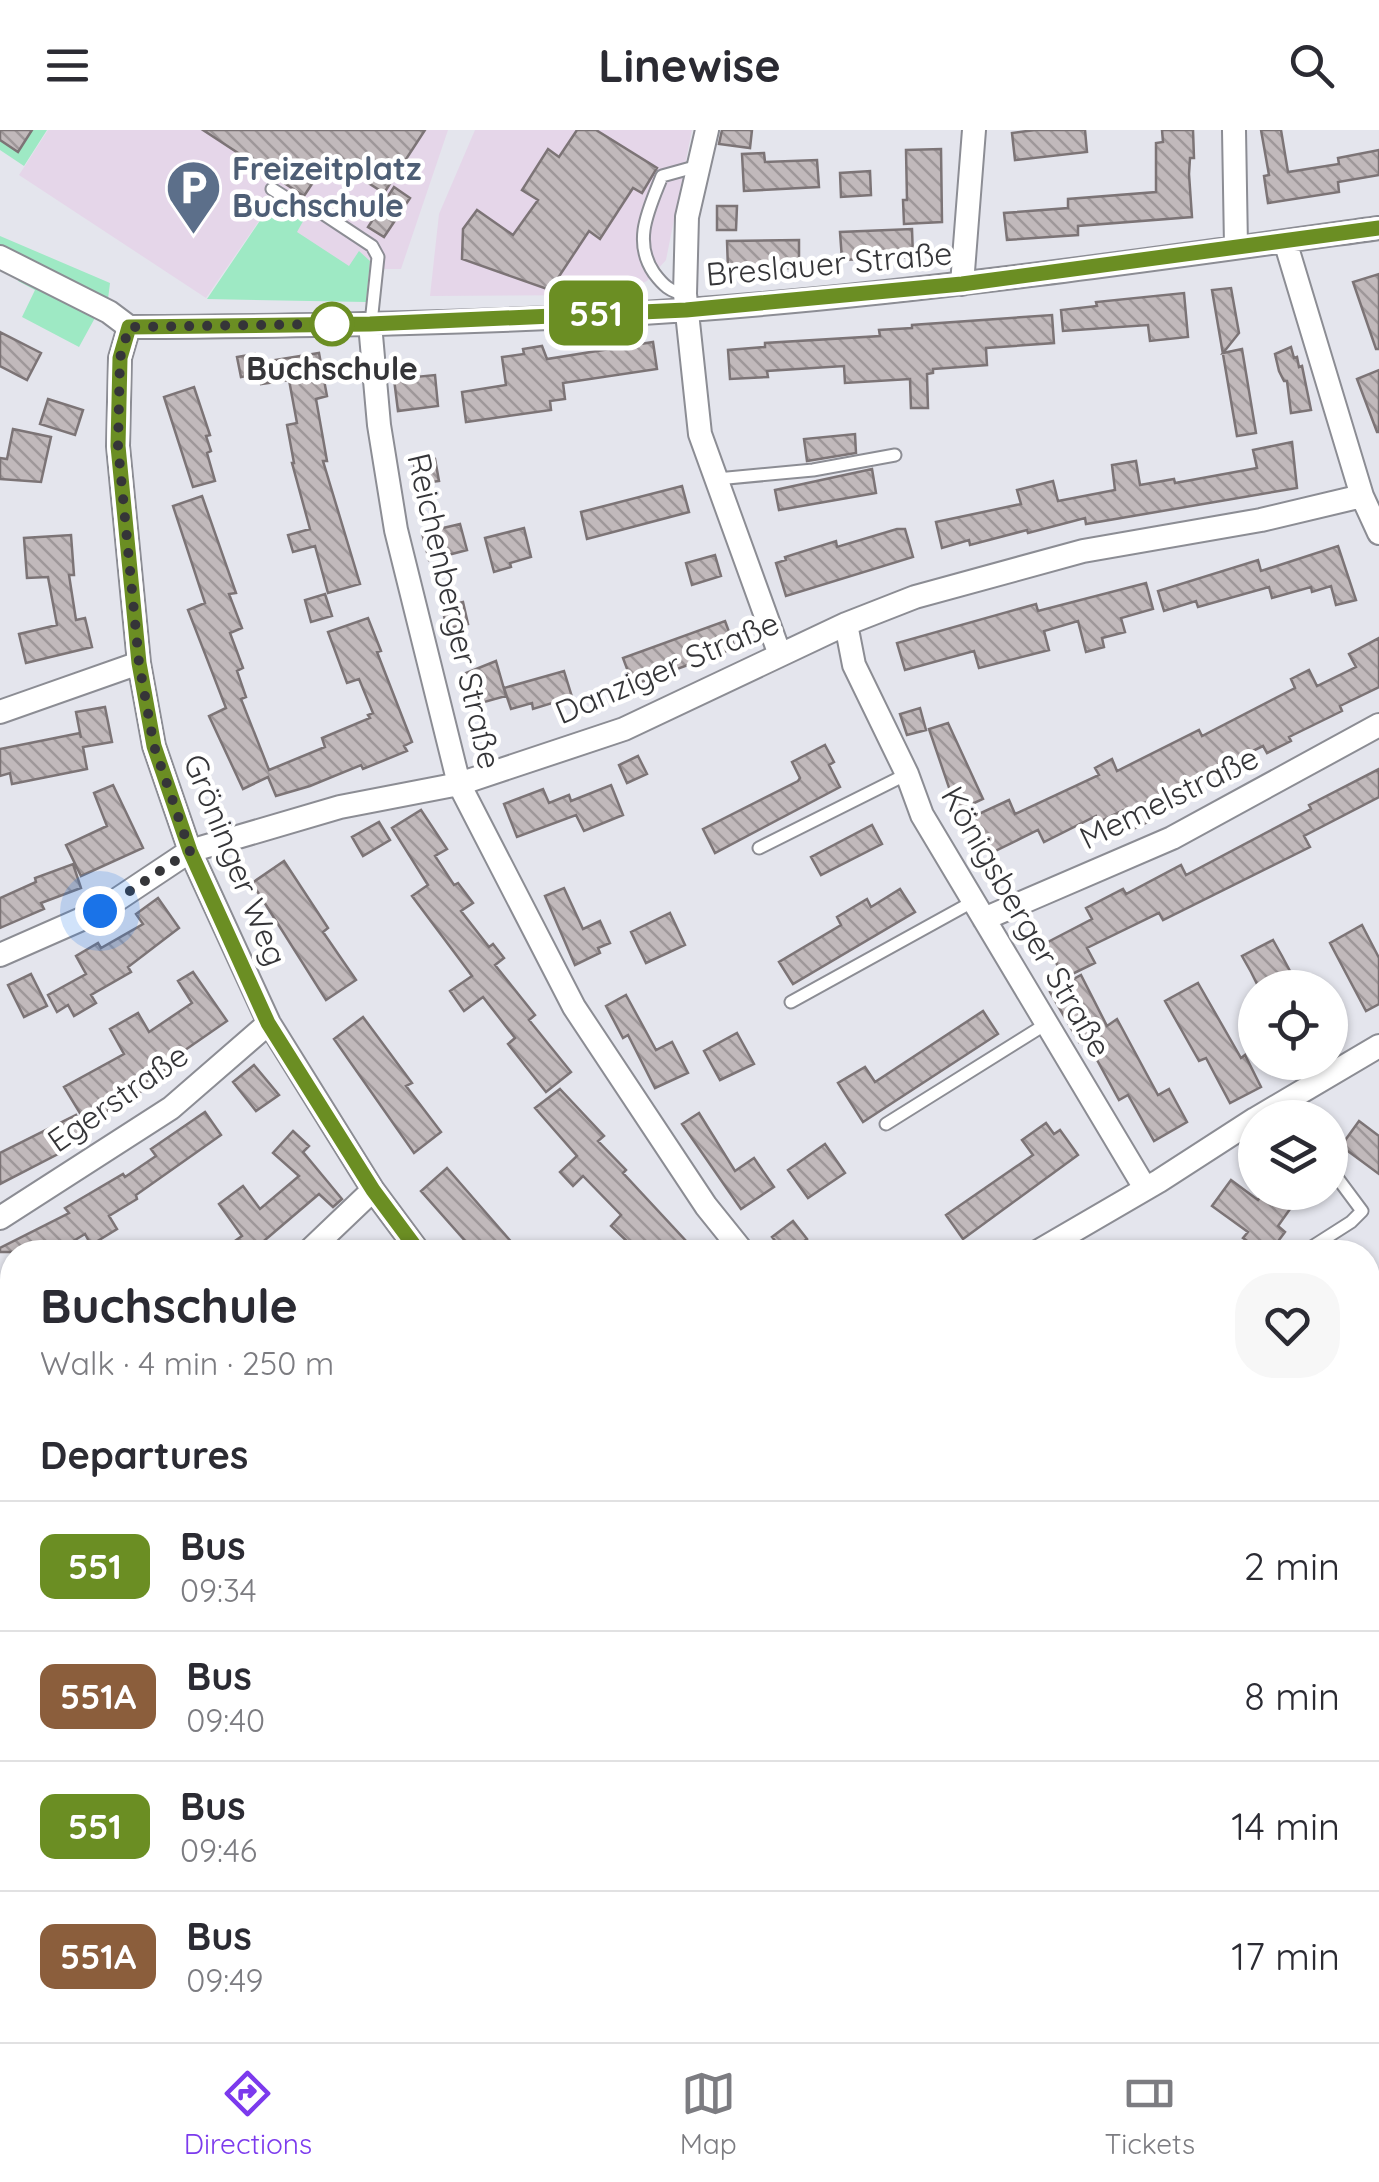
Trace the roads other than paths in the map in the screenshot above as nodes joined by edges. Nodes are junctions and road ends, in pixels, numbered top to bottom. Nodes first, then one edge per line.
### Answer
1 (707, 130) edge
2 (974, 130) edge
3 (1234, 130) edge
4 (698, 166) junction
5 (272, 190) dead end
6 (1379, 228) edge
7 (1285, 241) junction
8 (1236, 246) junction
9 (0, 257) edge
10 (962, 284) junction
11 (686, 302) junction
12 (370, 324) junction
13 (129, 327) junction
14 (895, 455) dead end
15 (717, 479) junction
16 (1371, 493) edge
17 (1379, 533) edge
18 (846, 624) junction
19 (780, 656) junction
20 (139, 663) junction
21 (1, 707) edge
22 (1379, 725) edge
23 (907, 774) junction
24 (459, 784) junction
25 (759, 848) dead end
26 (190, 851) junction
27 (979, 910) junction
28 (0, 955) edge
29 (791, 1002) dead end
30 (268, 1023) junction
31 (1046, 1024) junction
32 (1379, 1046) edge
33 (1302, 1100) edge
34 (886, 1124) dead end
35 (1238, 1129) edge
36 (1145, 1188) junction
37 (373, 1190) junction
38 (1348, 1192) edge
39 (0, 1218) edge
40 (321, 1240) edge
41 (410, 1240) edge
42 (734, 1240) edge
43 (1057, 1240) edge
44 (1323, 1240) edge

1 - 4 street
2 - 10 street
3 - 8 street
4 - 11 street
4 - 11 lane
5 - 12 lane
6 - 7 street, Breslauer Straße
7 - 8 street, Breslauer Straße
7 - 16 street
8 - 10 street, Breslauer Straße
9 - 13 street
10 - 11 street, Breslauer Straße
11 - 12 street, Breslauer Straße
11 - 15 street
12 - 13 street, Breslauer Straße
12 - 24 street, Reichenberger Straße
13 - 20 street, Gröninger Weg
14 - 15 lane
15 - 19 street
16 - 17 street
16 - 18 street, Danziger Straße
18 - 19 street, Danziger Straße
18 - 23 street, Königsberger Straße
19 - 24 street, Danziger Straße
20 - 21 street
20 - 26 street, Gröninger Weg
22 - 27 street, Memelstraße
23 - 25 lane
23 - 27 street, Königsberger Straße
24 - 26 street, Danziger Straße
24 - 42 street, Reichenberger Straße
26 - 28 street, Danziger Straße
26 - 30 street, Gröninger Weg
27 - 29 lane
27 - 31 street, Königsberger Straße
30 - 37 street, Gröninger Weg
30 - 39 street, Egerstraße
31 - 34 lane
31 - 36 street, Königsberger Straße
32 - 33 street
35 - 36 street
36 - 43 street
37 - 40 street
37 - 41 street, Gröninger Weg
38 - 44 lane

